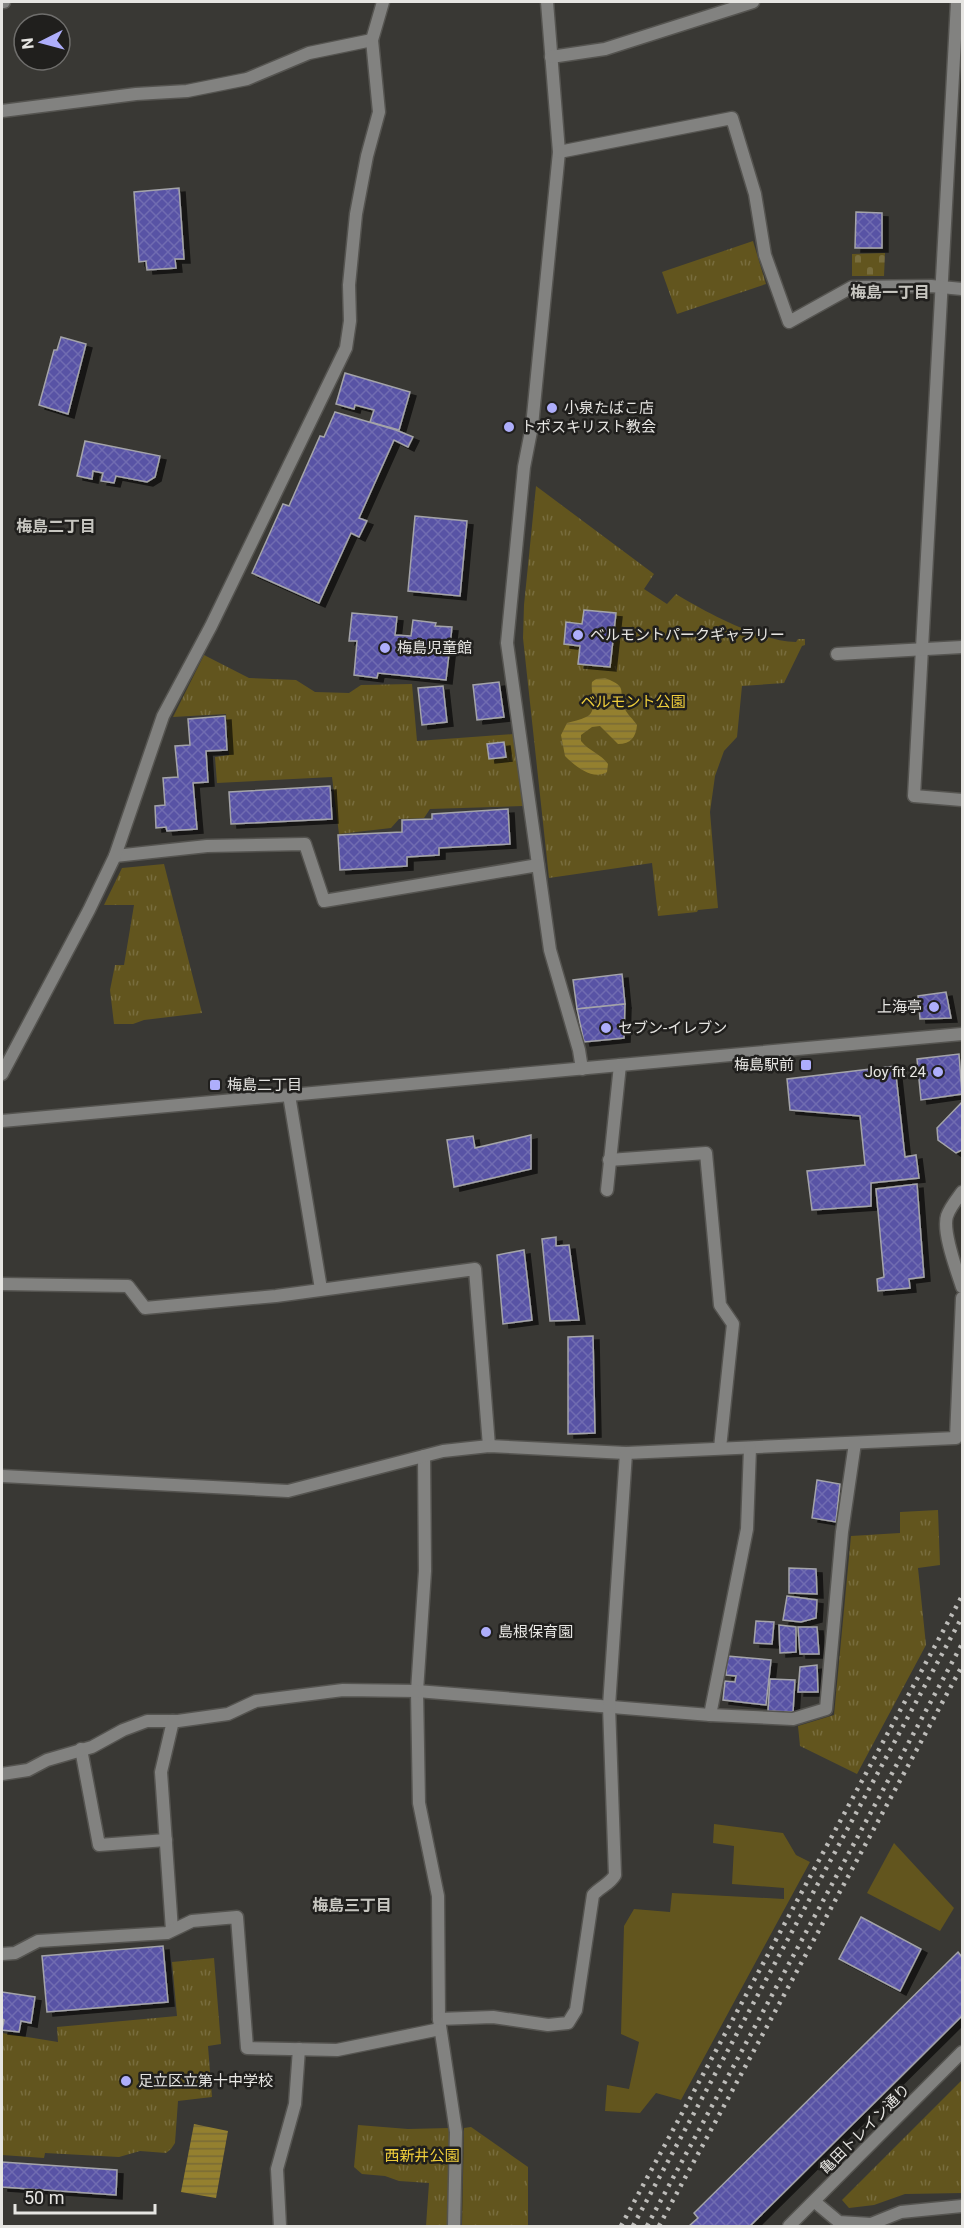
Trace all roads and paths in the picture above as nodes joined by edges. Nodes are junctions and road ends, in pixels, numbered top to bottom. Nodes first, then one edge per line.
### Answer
1 (383, 2) edge
2 (547, 2) edge
3 (753, 2) edge
4 (957, 2) edge
5 (372, 40) junction
6 (551, 57) junction
7 (2, 111) edge
8 (559, 152) junction
9 (941, 286) junction
10 (963, 288) edge
11 (963, 646) edge
12 (923, 649) junction
13 (837, 654) dead end
14 (963, 800) edge
15 (114, 856) junction
16 (538, 865) junction
17 (963, 1034) edge
18 (620, 1065) junction
19 (582, 1069) junction
20 (2, 1074) edge
21 (288, 1095) junction
22 (2, 1121) edge
23 (609, 1160) junction
24 (607, 1190) dead end
25 (963, 1192) edge
26 (2, 1284) edge
27 (963, 1287) edge
28 (321, 1289) junction
29 (963, 1298) edge
30 (855, 1443) junction
31 (489, 1446) junction
32 (720, 1448) junction
33 (750, 1448) junction
34 (626, 1453) junction
35 (423, 1456) junction
36 (2, 1476) edge
37 (417, 1691) junction
38 (609, 1706) junction
39 (710, 1715) junction
40 (173, 1721) junction
41 (81, 1749) junction
42 (2, 1774) edge
43 (166, 1840) junction
44 (172, 1930) junction
45 (2, 1954) edge
46 (440, 2024) junction
47 (299, 2049) junction
48 (963, 2052) edge
49 (814, 2202) junction
50 (963, 2206) edge
51 (280, 2226) edge
52 (454, 2226) edge
53 (789, 2226) edge

1 - 5 street
2 - 6 street
3 - 6 street
4 - 9 street
5 - 7 street
5 - 15 street
6 - 8 street
8 - 9 street
8 - 16 street
9 - 10 street
9 - 12 street
11 - 12 street
12 - 13 street
12 - 14 street
15 - 16 street
15 - 20 street
16 - 19 street
17 - 18 street
18 - 19 street
18 - 23 street
19 - 21 street
21 - 22 street
21 - 28 street
23 - 24 street
23 - 32 street
25 - 27 street
26 - 28 street
28 - 31 street
29 - 30 street
30 - 33 street
30 - 39 street
31 - 34 street
31 - 35 street
32 - 33 street
32 - 34 street
33 - 39 street
34 - 38 street
35 - 36 street
35 - 37 street
37 - 38 street
37 - 40 street
37 - 46 street
38 - 39 street
38 - 46 street
40 - 41 street
40 - 43 street
41 - 42 street
41 - 43 street
43 - 44 street
44 - 45 street
44 - 47 street
46 - 47 street
46 - 52 street
47 - 51 street
48 - 49 street, 亀田トレイン通り
49 - 50 street
49 - 53 street, 亀田トレイン通り

